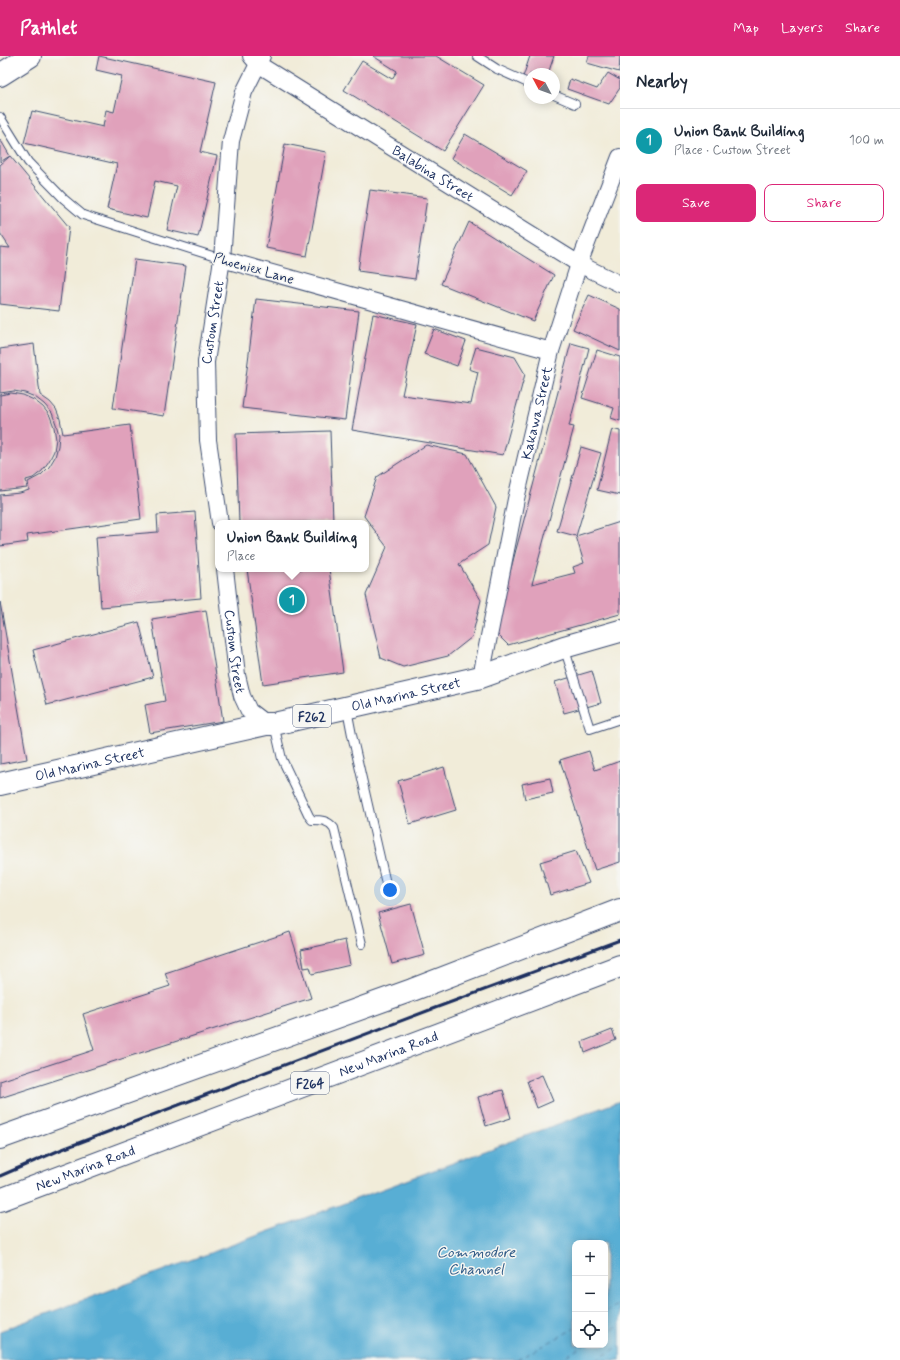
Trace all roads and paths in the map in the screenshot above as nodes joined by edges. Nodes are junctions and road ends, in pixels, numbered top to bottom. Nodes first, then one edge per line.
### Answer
1 (30, 56) edge
2 (477, 56) edge
3 (257, 58) edge
4 (0, 75) edge
5 (524, 81) edge
6 (560, 98) edge
7 (575, 104) dead end
8 (0, 117) edge
9 (620, 156) edge
10 (222, 259) junction
11 (578, 264) junction
12 (620, 284) edge
13 (551, 351) junction
14 (220, 520) edge
15 (225, 572) edge
16 (620, 631) edge
17 (564, 647) junction
18 (481, 676) junction
19 (347, 708) junction
20 (620, 719) edge
21 (270, 724) junction
22 (0, 784) edge
23 (387, 888) dead end
24 (620, 910) edge
25 (362, 944) dead end
26 (620, 966) edge
27 (0, 1138) edge
28 (0, 1200) edge

1 - 4 main road
2 - 5 lane
3 - 10 street, Custom Street
3 - 11 street, Balabina Street
6 - 7 lane
8 - 10 lane, Phoeniex Lane
9 - 11 street, Kakawa Street
10 - 13 street, Phoeniex Lane
10 - 14 street, Custom Street
11 - 12 street, Balabina Street
11 - 13 street, Kakawa Street
13 - 18 street, Kakawa Street
15 - 21 street, Custom Street
16 - 17 main road, Old Marina Street / F262
17 - 18 main road, Old Marina Street / F262
17 - 20 lane
18 - 19 main road, Old Marina Street / F262
19 - 21 main road, Old Marina Street / F262
19 - 23 lane
21 - 22 main road, Old Marina Street / F262
21 - 25 lane
24 - 27 main road
26 - 28 main road, New Marina Road / F264

